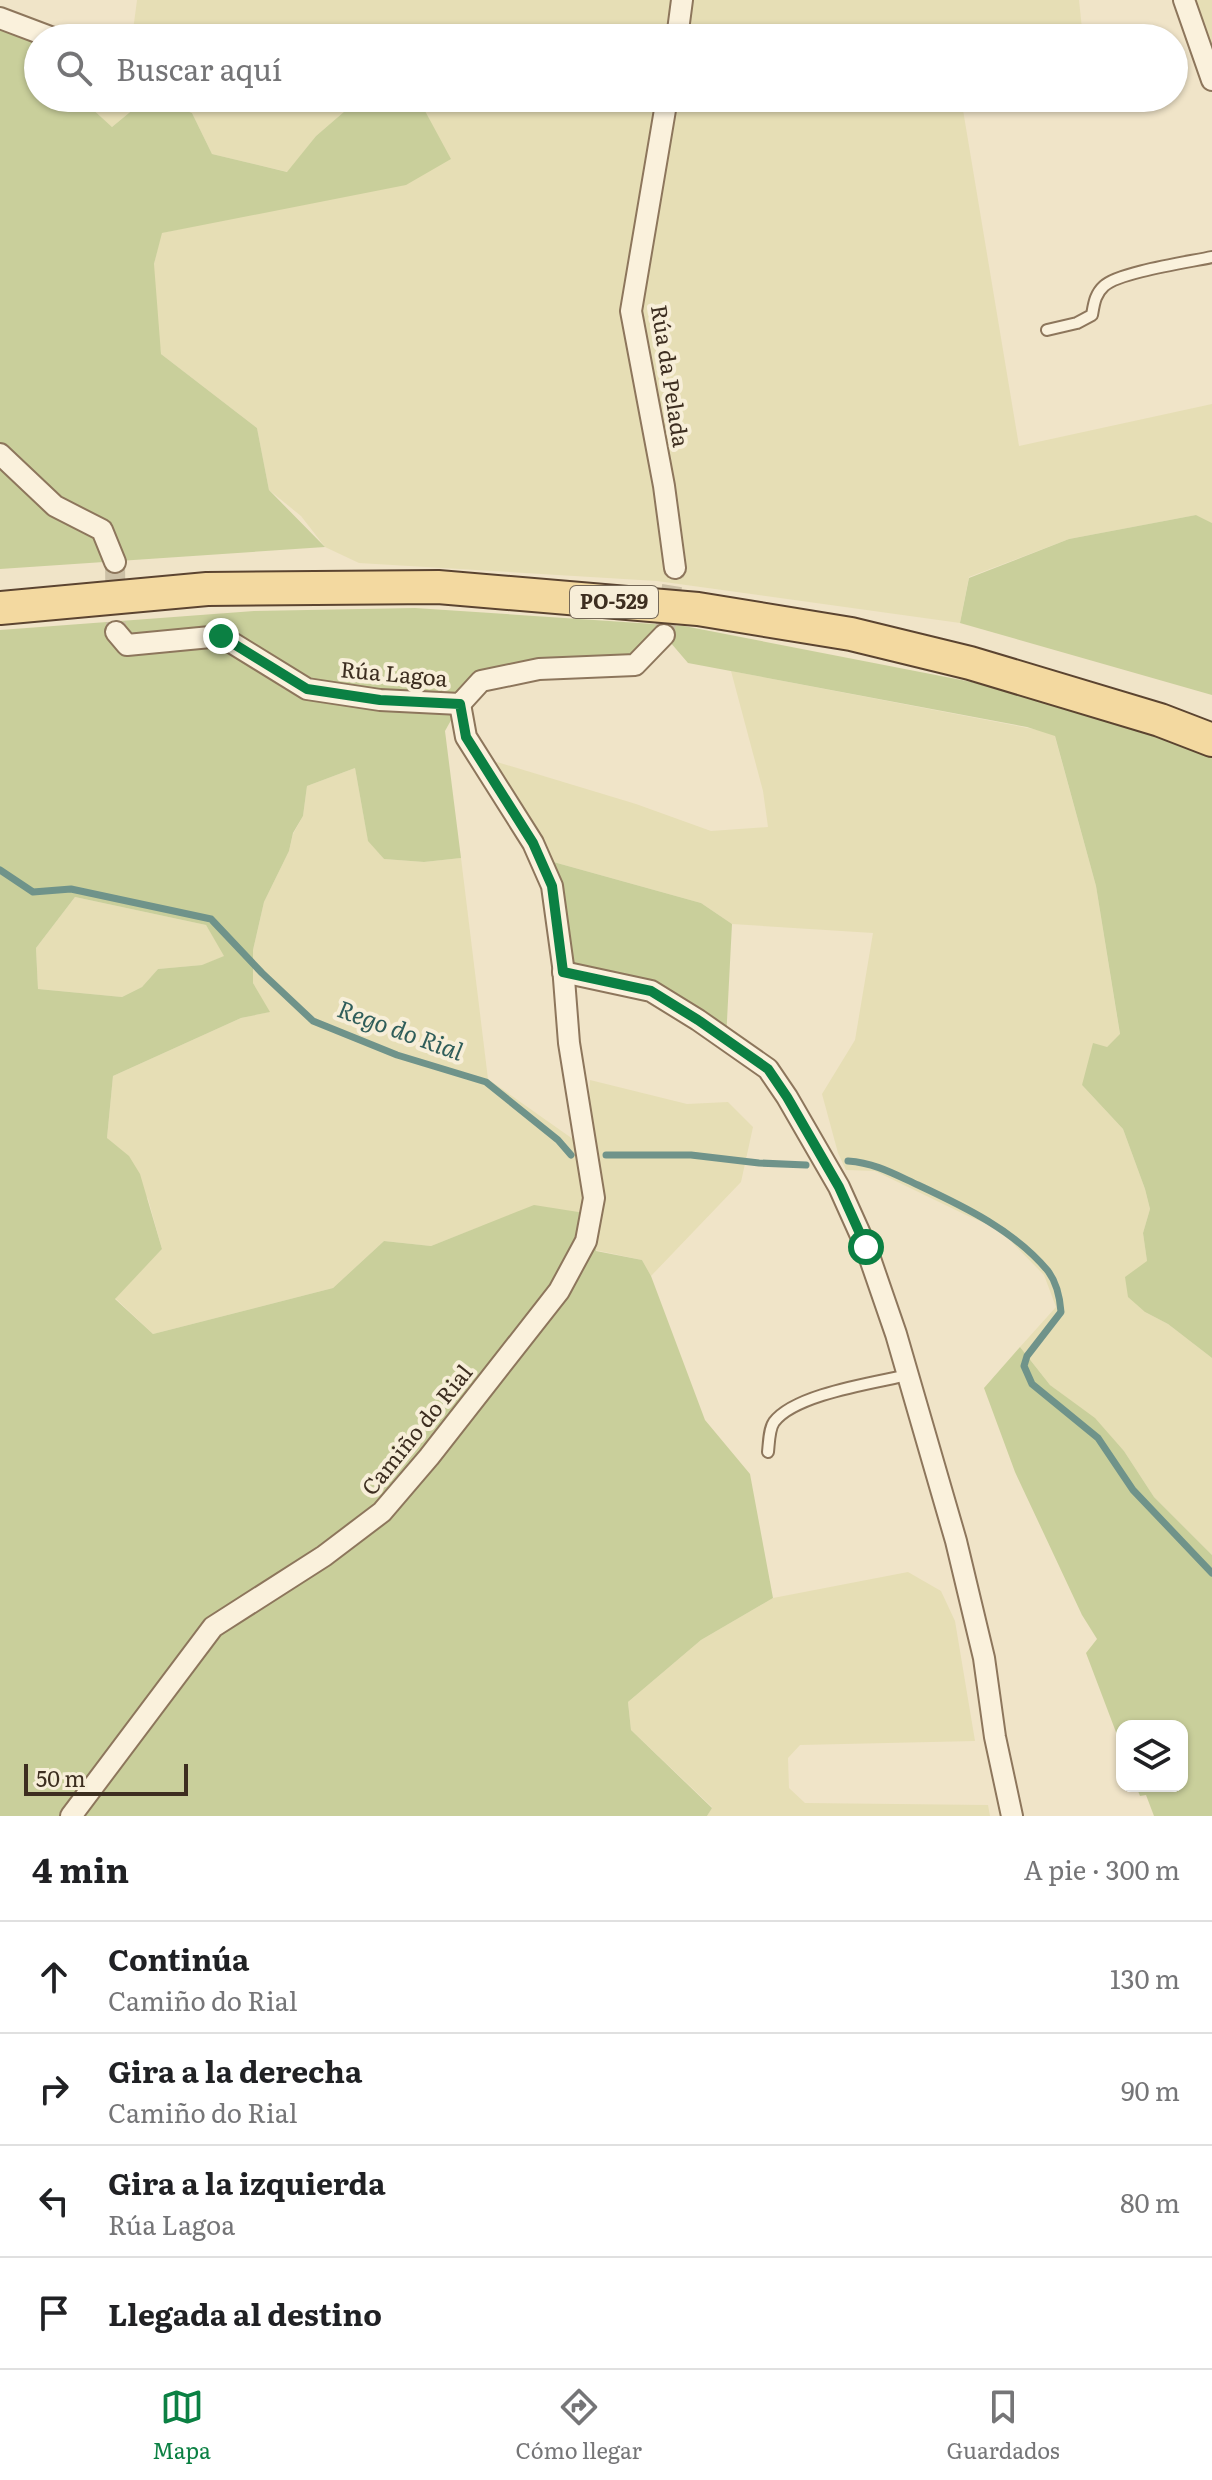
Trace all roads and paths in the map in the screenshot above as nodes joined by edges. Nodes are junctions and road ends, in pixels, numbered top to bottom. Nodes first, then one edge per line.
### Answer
1 (682, 0) edge
2 (1184, 0) edge
3 (0, 18) edge
4 (679, 24) edge
5 (24, 27) edge
6 (1212, 80) edge
7 (665, 112) edge
8 (1212, 257) edge
9 (1047, 330) dead end
10 (0, 454) edge
11 (115, 562) tunnel mouth
12 (675, 568) tunnel mouth
13 (0, 608) edge
14 (116, 632) dead end
15 (664, 635) tunnel mouth
16 (460, 704) junction
17 (1212, 740) edge
18 (563, 972) junction
19 (908, 1375) junction
20 (768, 1452) dead end
21 (71, 1816) edge
22 (1012, 1816) edge

1 - 4 street
2 - 6 street
3 - 5 street
7 - 12 street, Rúa da Pelada
8 - 9 lane
10 - 11 street
13 - 17 main road, PO-529
14 - 16 street, Rúa Lagoa
15 - 16 street, Rúa Lagoa
16 - 18 street, Camiño do Rial
18 - 19 street
18 - 21 street, Camiño do Rial
19 - 20 lane
19 - 22 street

